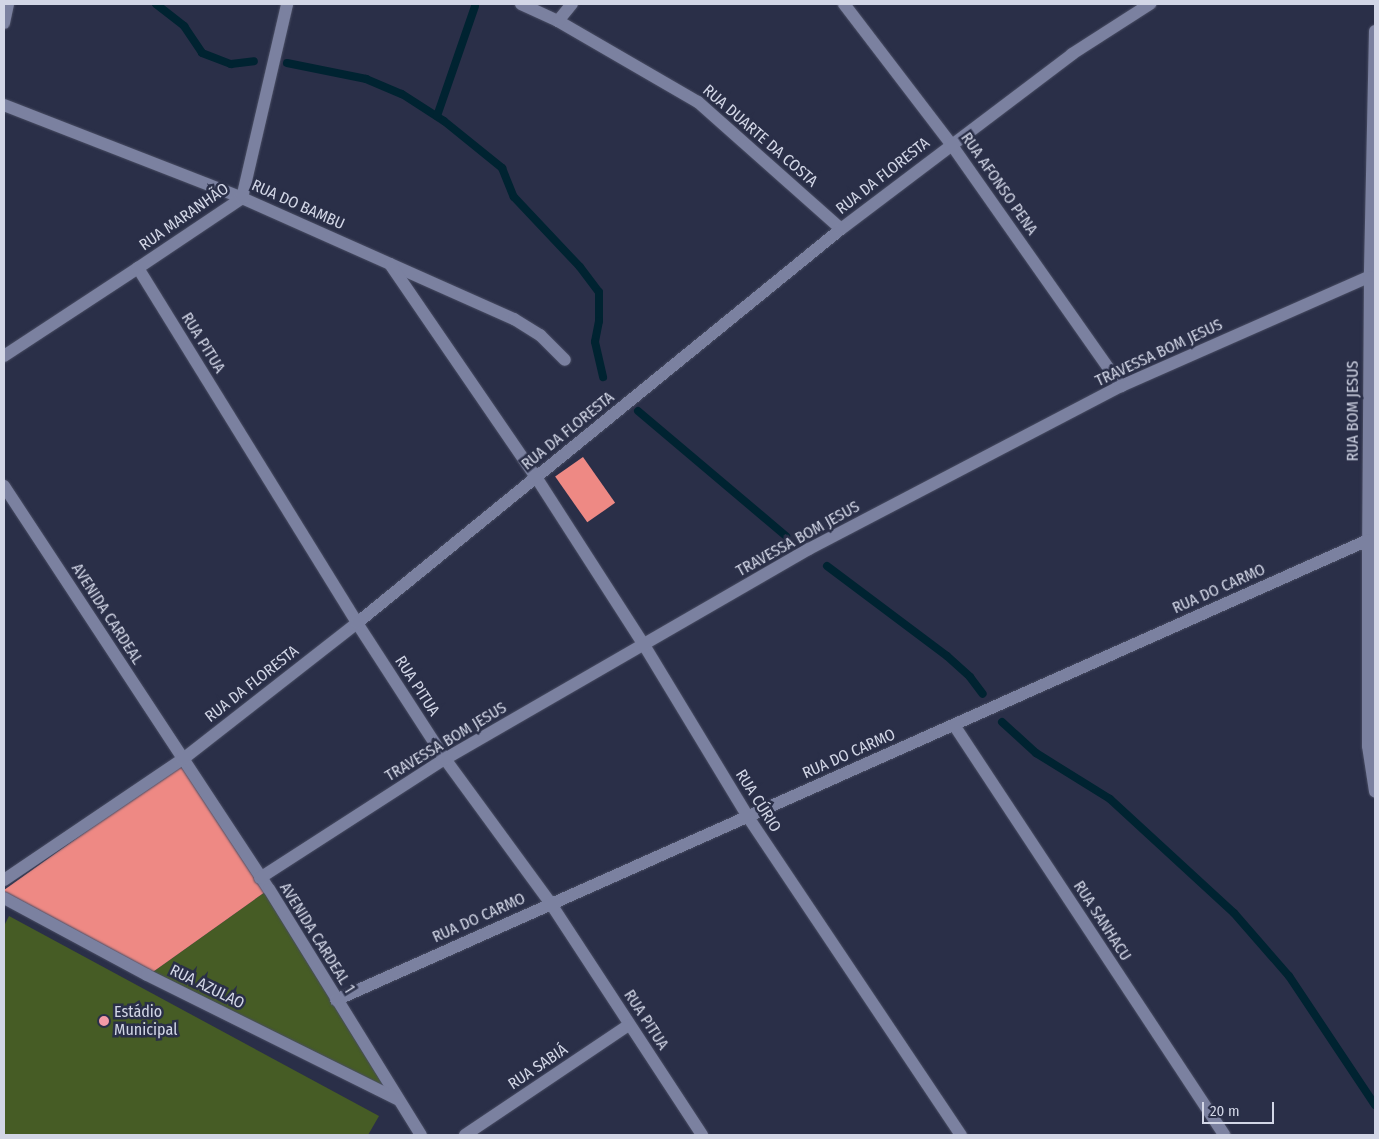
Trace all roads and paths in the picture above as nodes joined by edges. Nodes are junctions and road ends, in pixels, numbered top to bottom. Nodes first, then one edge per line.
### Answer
1 (8, 4) edge
2 (288, 4) edge
3 (521, 4) edge
4 (572, 4) edge
5 (844, 4) edge
6 (1150, 4) edge
7 (558, 21) junction
8 (4, 24) edge
9 (1375, 32) edge
10 (4, 105) edge
11 (951, 144) junction
12 (242, 198) junction
13 (841, 228) junction
14 (390, 264) junction
15 (138, 268) junction
16 (1373, 276) edge
17 (4, 356) edge
18 (565, 360) dead end
19 (1122, 386) junction
20 (536, 477) junction
21 (4, 486) edge
22 (1372, 539) edge
23 (357, 623) junction
24 (644, 644) junction
25 (954, 725) junction
26 (183, 759) junction
27 (445, 759) junction
28 (1375, 791) edge
29 (748, 817) junction
30 (260, 878) junction
31 (4, 880) edge
32 (4, 898) edge
33 (551, 904) junction
34 (336, 1000) junction
35 (629, 1025) junction
36 (399, 1100) junction
37 (421, 1135) edge
38 (465, 1135) edge
39 (702, 1135) edge
40 (961, 1135) edge
41 (1224, 1135) edge

1 - 8 street
2 - 12 street, RUA MARANHÃO
3 - 7 street, RUA DUARTE DA COSTA
4 - 7 street
5 - 11 street, RUA AFONSO PENA
6 - 11 street, RUA DA FLORESTA
7 - 13 street, RUA DUARTE DA COSTA
9 - 16 street, RUA BOM JESUS
10 - 12 street, RUA DO BAMBU
11 - 13 street, RUA DA FLORESTA
11 - 19 street, RUA AFONSO PENA
12 - 14 street, RUA DO BAMBU
12 - 15 street, RUA MARANHÃO
13 - 20 street, RUA DA FLORESTA
14 - 18 street, RUA DO BAMBU
14 - 20 street, RUA CÚRIO
15 - 17 street, RUA MARANHÃO
15 - 23 street, RUA PITUA
16 - 19 street, TRAVESSA BOM JESUS
16 - 22 street, RUA BOM JESUS
19 - 24 street, TRAVESSA BOM JESUS
20 - 23 street, RUA DA FLORESTA
20 - 24 street, RUA CÚRIO
21 - 26 street, AVENIDA CARDEAL
22 - 25 street, RUA DO CARMO
22 - 28 street, RUA BOM JESUS
23 - 26 street, RUA DA FLORESTA
23 - 27 street, RUA PITUA
24 - 27 street, TRAVESSA BOM JESUS
24 - 29 street, RUA CÚRIO
25 - 29 street, RUA DO CARMO
25 - 41 street, RUA SANHACU
26 - 30 street, AVENIDA CARDEAL 1
26 - 31 street, RUA DA FLORESTA
27 - 30 street, TRAVESSA BOM JESUS
27 - 33 street, RUA PITUA
29 - 33 street, RUA DO CARMO
29 - 40 street, RUA CÚRIO
30 - 34 street, AVENIDA CARDEAL 1
32 - 36 street, RUA AZULAO
33 - 34 street, RUA DO CARMO
33 - 35 street, RUA PITUA
34 - 36 street, AVENIDA CARDEAL 1
35 - 38 street, RUA SABIÁ
35 - 39 street, RUA PITUA
36 - 37 street, AVENIDA CARDEAL 1

